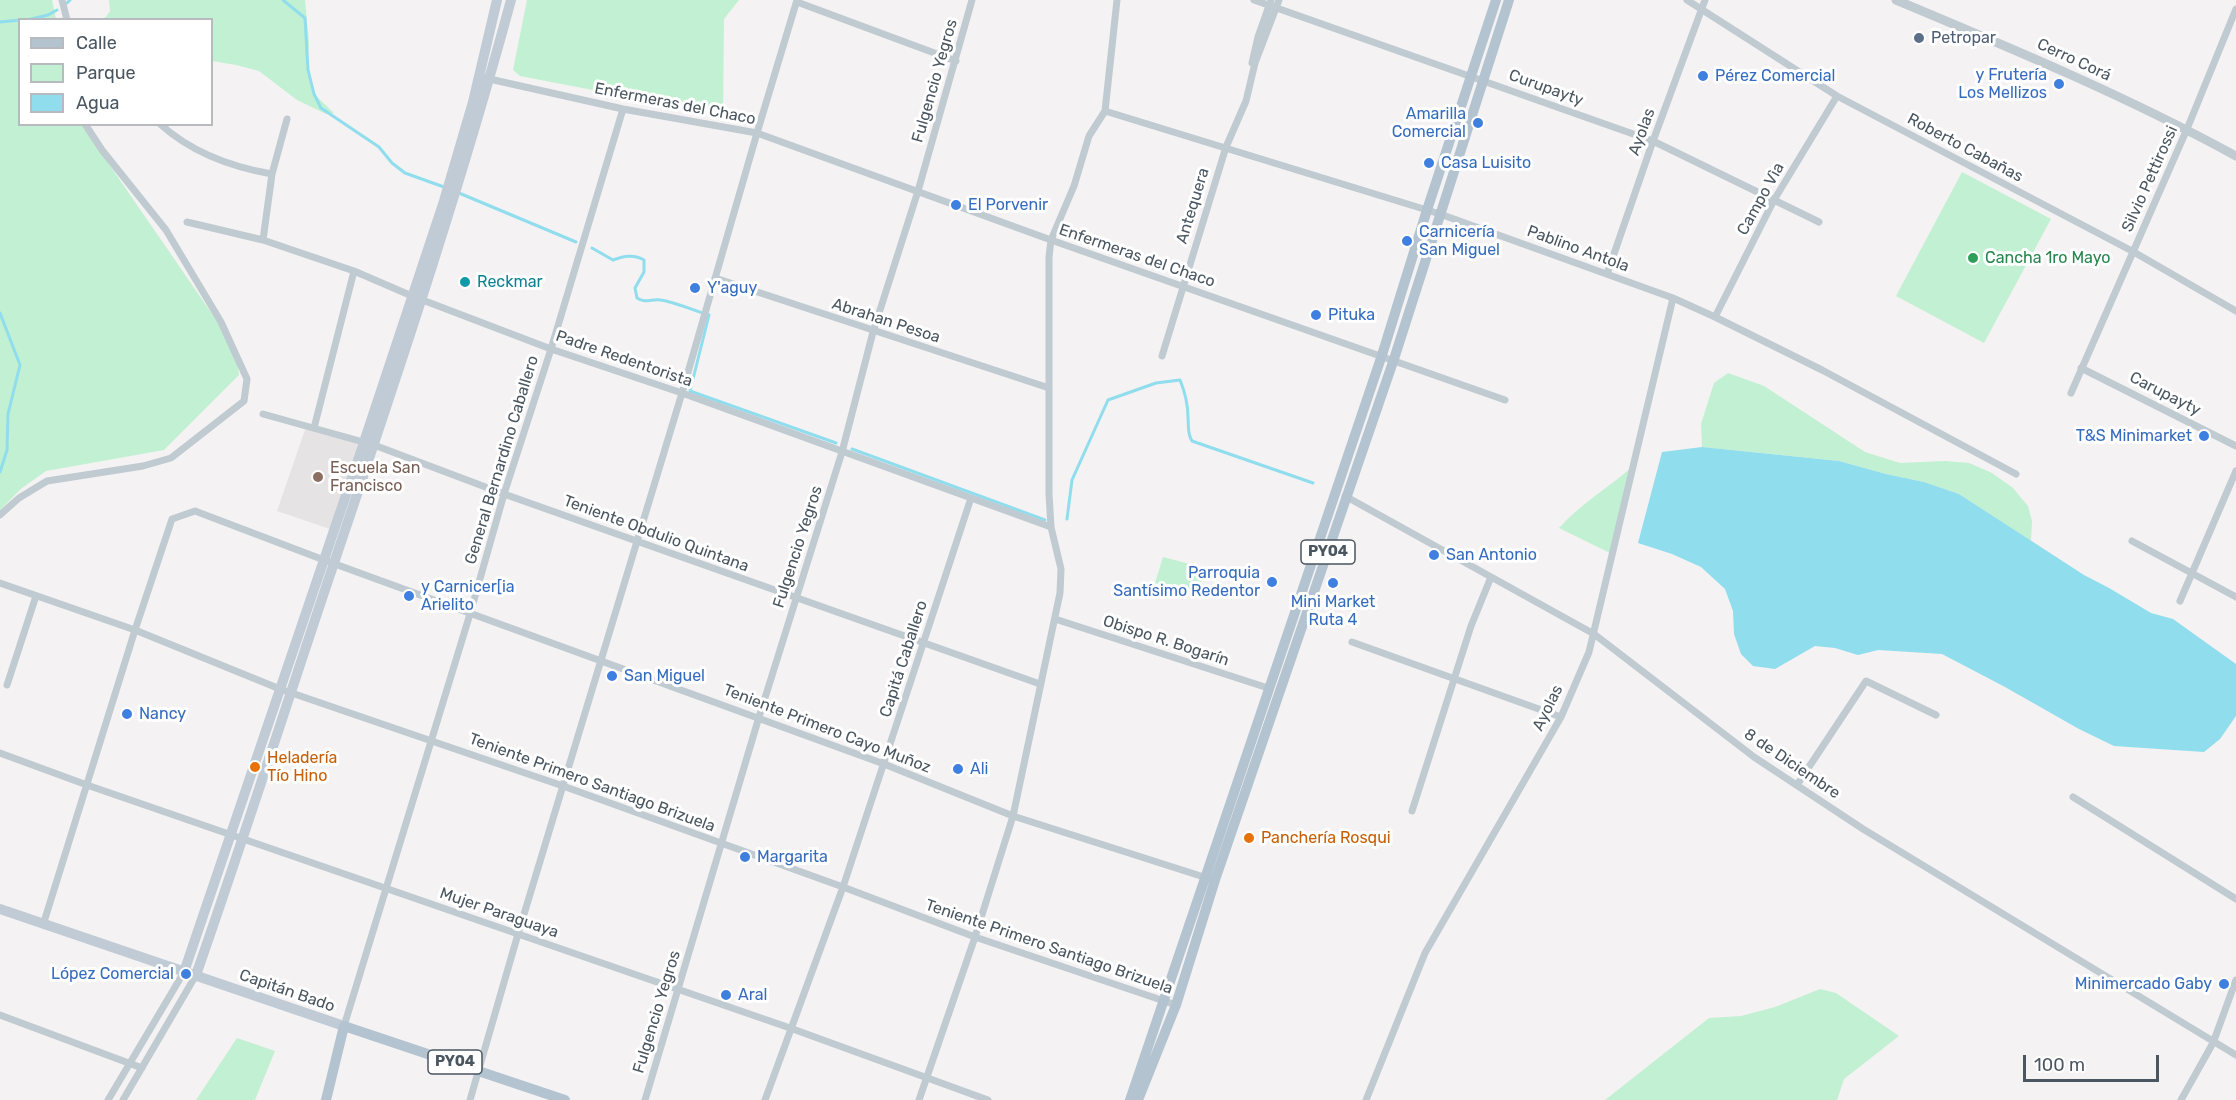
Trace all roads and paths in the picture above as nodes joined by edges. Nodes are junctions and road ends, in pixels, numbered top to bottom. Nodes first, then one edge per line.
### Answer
1 (62, 0) edge
2 (497, 0) edge
3 (511, 0) edge
4 (972, 0) edge
5 (1117, 0) edge
6 (1254, 0) edge
7 (1279, 0) edge
8 (1496, 0) edge
9 (1509, 0) edge
10 (1687, 0) edge
11 (1705, 0) edge
12 (1896, 0) edge
13 (797, 1) edge
14 (1272, 4) edge
15 (2236, 9) edge
16 (1701, 10) junction
17 (66, 18) edge
18 (956, 61) junction
19 (1471, 75) junction
20 (485, 78) junction
21 (1483, 80) junction
22 (1837, 96) junction
23 (623, 109) junction
24 (1105, 111) junction
25 (287, 119) dead end
26 (86, 126) edge
27 (162, 126) edge
28 (2187, 129) junction
29 (756, 133) junction
30 (1653, 141) junction
31 (1226, 147) junction
32 (2236, 156) edge
33 (272, 174) junction
34 (918, 191) junction
35 (1774, 200) junction
36 (1427, 210) junction
37 (1440, 214) junction
38 (187, 222) dead end
39 (1819, 222) dead end
40 (263, 240) junction
41 (1051, 240) junction
42 (2132, 251) junction
43 (354, 271) junction
44 (1607, 274) junction
45 (715, 278) junction
46 (1182, 287) junction
47 (417, 297) junction
48 (1673, 298) junction
49 (2236, 311) edge
50 (1715, 317) junction
51 (873, 332) junction
52 (551, 349) junction
53 (1382, 355) junction
54 (1161, 356) dead end
55 (1394, 359) junction
56 (2081, 368) junction
57 (1049, 388) junction
58 (682, 393) junction
59 (2071, 393) dead end
60 (1505, 400) dead end
61 (263, 414) dead end
62 (314, 428) junction
63 (369, 443) junction
64 (2236, 446) edge
65 (842, 452) junction
66 (2236, 471) edge
67 (2016, 474) dead end
68 (1335, 492) junction
69 (504, 494) junction
70 (1347, 497) junction
71 (971, 498) junction
72 (0, 515) edge
73 (1051, 527) junction
74 (2132, 541) dead end
75 (638, 542) junction
76 (329, 562) junction
77 (2192, 573) junction
78 (1491, 577) junction
79 (0, 583) edge
80 (36, 597) junction
81 (2236, 597) edge
82 (796, 598) junction
83 (2180, 601) dead end
84 (470, 614) junction
85 (1055, 620) junction
86 (135, 630) junction
87 (1594, 634) junction
88 (1352, 642) dead end
89 (924, 644) junction
90 (601, 661) junction
91 (1455, 679) junction
92 (1040, 684) junction
93 (7, 685) dead end
94 (1268, 688) junction
95 (280, 689) junction
96 (292, 692) junction
97 (1936, 715) dead end
98 (759, 717) junction
99 (1561, 717) junction
100 (431, 740) junction
101 (0, 753) edge
102 (884, 764) junction
103 (87, 785) junction
104 (1797, 785) junction
105 (563, 786) junction
106 (2073, 797) dead end
107 (1412, 811) dead end
108 (1013, 816) junction
109 (231, 834) junction
110 (244, 839) junction
111 (721, 844) junction
112 (1210, 879) junction
113 (843, 887) junction
114 (386, 888) junction
115 (2236, 899) edge
116 (0, 909) edge
117 (43, 925) junction
118 (518, 934) junction
119 (975, 937) junction
120 (184, 972) junction
121 (196, 975) junction
122 (2236, 980) edge
123 (678, 990) junction
124 (1165, 1001) junction
125 (1176, 1005) junction
126 (0, 1015) edge
127 (344, 1026) junction
128 (790, 1028) junction
129 (2213, 1043) junction
130 (2236, 1055) edge
131 (131, 1063) junction
132 (142, 1068) junction
133 (478, 1070) junction
134 (926, 1079) junction
135 (108, 1100) edge
136 (123, 1100) edge
137 (326, 1100) edge
138 (470, 1100) edge
139 (566, 1100) edge
140 (645, 1100) edge
141 (765, 1100) edge
142 (919, 1100) edge
143 (988, 1100) edge
144 (1130, 1100) edge
145 (1138, 1100) edge
146 (1366, 1100) edge
147 (2181, 1100) edge

1 - 17 street
2 - 20 main road
3 - 20 main road
4 - 18 street, Fulgencio Yegros
5 - 24 street
6 - 14 street, Curupayty
7 - 14 street, Antequera
8 - 19 main road, PY04
9 - 21 main road, PY04
10 - 16 street, Roberto Cabañas
11 - 16 street, Ayolas
12 - 28 street, Cerro Corá
13 - 18 street
13 - 29 street
14 - 19 street, Curupayty
14 - 31 street, Antequera
15 - 28 street, Silvio Pettirossi
16 - 22 street, Roberto Cabañas
16 - 30 street, Ayolas
18 - 34 street, Fulgencio Yegros
19 - 21 street, Curupayty
19 - 36 main road, PY04
20 - 23 street, Enfermeras del Chaco
20 - 47 main road
21 - 30 street, Curupayty
21 - 37 main road, PY04
22 - 35 street, Campo Vìa
22 - 42 street, Roberto Cabañas
23 - 29 street, Enfermeras del Chaco
23 - 52 street, General Bernardino Caballero
24 - 31 street, Pablino Antola
24 - 41 street
25 - 33 street
26 - 72 street
27 - 33 street
28 - 32 street, Cerro Corá
28 - 42 street, Silvio Pettirossi
29 - 34 street, Enfermeras del Chaco
29 - 45 street
30 - 35 street, Curupayty
30 - 44 street, Ayolas
31 - 36 street, Pablino Antola
31 - 46 street, Antequera
33 - 40 street
34 - 41 street, Enfermeras del Chaco
34 - 51 street, Fulgencio Yegros
35 - 39 street, Curupayty
35 - 50 street, Campo Vìa
36 - 37 street, Pablino Antola
36 - 53 main road, PY04
37 - 44 street, Pablino Antola
37 - 55 main road, PY04
38 - 40 street, Padre Redentorista
40 - 43 street, Padre Redentorista
41 - 46 street, Enfermeras del Chaco
41 - 57 street
42 - 49 street, Roberto Cabañas
42 - 56 street, Silvio Pettirossi
43 - 47 street, Padre Redentorista
43 - 62 street
44 - 48 street, Pablino Antola
45 - 51 street, Abrahan Pesoa
45 - 58 street
46 - 53 street, Enfermeras del Chaco
46 - 54 street, Antequera
47 - 52 street, Padre Redentorista
47 - 63 main road
48 - 50 street, Pablino Antola
48 - 87 street, Ayolas
50 - 67 street, Pablino Antola
51 - 57 street, Abrahan Pesoa
51 - 65 street, Fulgencio Yegros
52 - 58 street, Padre Redentorista
52 - 69 street, General Bernardino Caballero
53 - 55 street, Enfermeras del Chaco
53 - 68 main road, PY04
55 - 60 street, Enfermeras del Chaco
55 - 70 main road, PY04
56 - 59 street, Silvio Pettirossi
56 - 64 street, Carupayty
57 - 73 street
58 - 65 street, Padre Redentorista
58 - 75 street
61 - 62 street, Teniente Obdulio Quintana
62 - 63 street, Teniente Obdulio Quintana
63 - 69 street, Teniente Obdulio Quintana
63 - 76 main road
65 - 71 street, Padre Redentorista
65 - 82 street, Fulgencio Yegros
66 - 77 street
68 - 70 street, 8 de Diciembre
68 - 94 main road, PY04
69 - 75 street, Teniente Obdulio Quintana
69 - 84 street, General Bernardino Caballero
70 - 78 street, 8 de Diciembre
70 - 112 main road, PY04
71 - 73 street, Padre Redentorista
71 - 89 street, Capitá Caballero
73 - 85 street
74 - 77 street
75 - 82 street, Teniente Obdulio Quintana
75 - 90 street
76 - 84 street, Teniente Primero Cayo Muñoz
76 - 86 street, Teniente Primero Cayo Muñoz
76 - 95 main road
76 - 96 main road
77 - 81 street
77 - 83 street
78 - 87 street, 8 de Diciembre
78 - 91 street
79 - 80 street, Teniente Primero Santiago Brizuela
80 - 86 street, Teniente Primero Santiago Brizuela
80 - 93 street
82 - 89 street, Teniente Obdulio Quintana
82 - 98 street, Fulgencio Yegros
84 - 90 street, Teniente Primero Cayo Muñoz
84 - 100 street, General Bernardino Caballero
85 - 92 street
85 - 94 street, Obispo R. Bogarín
86 - 95 street, Teniente Primero Santiago Brizuela
86 - 103 street
87 - 99 street, Ayolas
87 - 104 street, 8 de Diciembre
88 - 91 street
89 - 92 street, Teniente Obdulio Quintana
89 - 102 street, Capitá Caballero
90 - 98 street, Teniente Primero Cayo Muñoz
90 - 105 street
91 - 99 street
91 - 107 street
92 - 108 street
94 - 112 main road, PY04
95 - 96 street, Teniente Primero Santiago Brizuela
95 - 109 main road
96 - 100 street, Teniente Primero Santiago Brizuela
96 - 110 main road
97 - 104 street
98 - 102 street, Teniente Primero Cayo Muñoz
98 - 111 street, Fulgencio Yegros
99 - 146 street, Ayolas
100 - 105 street, Teniente Primero Santiago Brizuela
100 - 114 street, General Bernardino Caballero
101 - 103 street, Mujer Paraguaya
102 - 108 street, Teniente Primero Cayo Muñoz
102 - 113 street, Capitá Caballero
103 - 109 street, Mujer Paraguaya
103 - 117 street
104 - 129 street, 8 de Diciembre
105 - 111 street, Teniente Primero Santiago Brizuela
105 - 118 street
106 - 115 street
108 - 112 street, Teniente Primero Cayo Muñoz
108 - 119 street
109 - 110 street, Mujer Paraguaya
109 - 120 main road
110 - 114 street, Mujer Paraguaya
110 - 121 main road
111 - 113 street, Teniente Primero Santiago Brizuela
111 - 123 street, Fulgencio Yegros
112 - 124 main road, PY04
112 - 125 main road, PY04
113 - 119 street, Teniente Primero Santiago Brizuela
113 - 128 street, Capitá Caballero
114 - 118 street, Mujer Paraguaya
114 - 127 street, General Bernardino Caballero
116 - 117 main road, Capitán Bado
117 - 120 main road, Capitán Bado
118 - 123 street, Mujer Paraguaya
118 - 133 street
119 - 124 street, Teniente Primero Santiago Brizuela
119 - 134 street
120 - 121 main road, Capitán Bado
120 - 131 street
121 - 127 main road, Capitán Bado
121 - 132 street
122 - 129 street
123 - 128 street, Mujer Paraguaya
123 - 140 street, Fulgencio Yegros
124 - 125 street, Teniente Primero Santiago Brizuela
124 - 144 main road, PY04
125 - 145 main road, PY04
126 - 131 street
127 - 133 main road, Capitán Bado / PY04
127 - 137 main road
128 - 134 street, Mujer Paraguaya
128 - 141 street, Capitá Caballero
129 - 130 street, 8 de Diciembre
129 - 147 street
131 - 132 street
131 - 135 street
132 - 136 street
133 - 138 street
133 - 139 main road, Capitán Bado / PY04
134 - 142 street
134 - 143 street, Mujer Paraguaya

